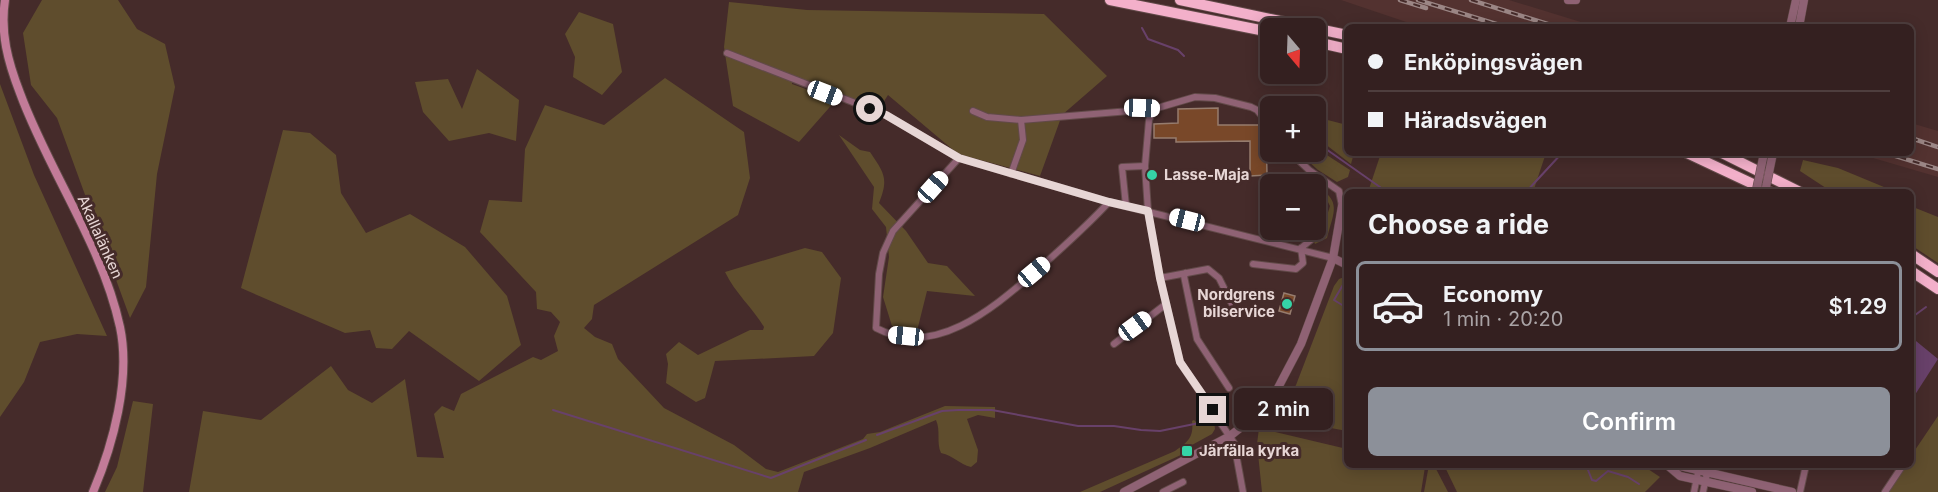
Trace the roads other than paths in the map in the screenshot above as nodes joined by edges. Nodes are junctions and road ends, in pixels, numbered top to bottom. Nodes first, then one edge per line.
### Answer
1 (5, 0) edge
2 (1110, 0) edge
3 (1180, 0) edge
4 (1568, 0) edge
5 (1576, 0) edge
6 (1796, 0) edge
7 (1804, 0) edge
8 (1791, 24) edge
9 (1800, 24) edge
10 (1260, 30) edge
11 (1344, 34) edge
12 (1326, 44) edge
13 (1344, 48) edge
14 (727, 53) dead end
15 (1154, 109) junction
16 (973, 111) dead end
17 (1260, 114) edge
18 (1021, 120) junction
19 (1693, 156) edge
20 (1728, 156) edge
21 (1763, 156) edge
22 (1772, 156) edge
23 (959, 158) junction
24 (1301, 162) edge
25 (1145, 166) junction
26 (1011, 174) junction
27 (1314, 174) edge
28 (1326, 182) edge
29 (1757, 189) edge
30 (1764, 189) edge
31 (1766, 189) edge
32 (1794, 189) edge
33 (1109, 202) junction
34 (1126, 206) junction
35 (1342, 206) joint
36 (1148, 211) junction
37 (1311, 240) edge
38 (1301, 248) junction
39 (1914, 257) edge
40 (1333, 258) junction
41 (1253, 264) dead end
42 (1344, 264) edge
43 (1938, 272) edge
44 (1186, 273) junction
45 (1914, 274) edge
46 (1160, 278) junction
47 (1938, 289) edge
48 (1166, 304) junction
49 (1232, 304) dead end
50 (1114, 344) dead end
51 (1229, 388) dead end
52 (1230, 436) junction
53 (1671, 468) edge
54 (1708, 468) edge
55 (1805, 468) edge
56 (1901, 468) edge
57 (1698, 472) edge
58 (1706, 478) junction
59 (1183, 482) dead end
60 (93, 492) edge
61 (1124, 492) edge
62 (1163, 492) edge
63 (1243, 492) edge
64 (1694, 492) edge
65 (1703, 492) edge
66 (1752, 492) edge
67 (1792, 492) edge
68 (1800, 492) edge
69 (1886, 492) edge

1 - 60 main road, Akallalänken
2 - 10 highway
3 - 11 highway
4 - 5 street
6 - 8 street
7 - 9 street
12 - 13 highway
14 - 23 street
15 - 17 street
15 - 18 street
15 - 25 street
16 - 18 street
18 - 26 street
19 - 30 highway
20 - 32 highway
21 - 29 street, bridge
22 - 31 street, bridge
23 - 26 street
23 - 33 street
24 - 27 street
25 - 34 street
25 - 36 street
26 - 33 street
28 - 35 street
33 - 34 street
34 - 36 street
35 - 40 street
36 - 38 street
36 - 46 street
37 - 38 street
38 - 40 street
38 - 41 street
39 - 43 highway
40 - 42 street
40 - 52 street
44 - 46 street
44 - 49 street
44 - 51 street
45 - 47 highway
46 - 48 street
48 - 50 street
48 - 52 street
52 - 61 street
52 - 63 street
53 - 57 street
54 - 58 street
55 - 68 street
56 - 69 street
57 - 58 street
57 - 64 street
58 - 65 street
58 - 66 street
58 - 67 street
59 - 62 street

